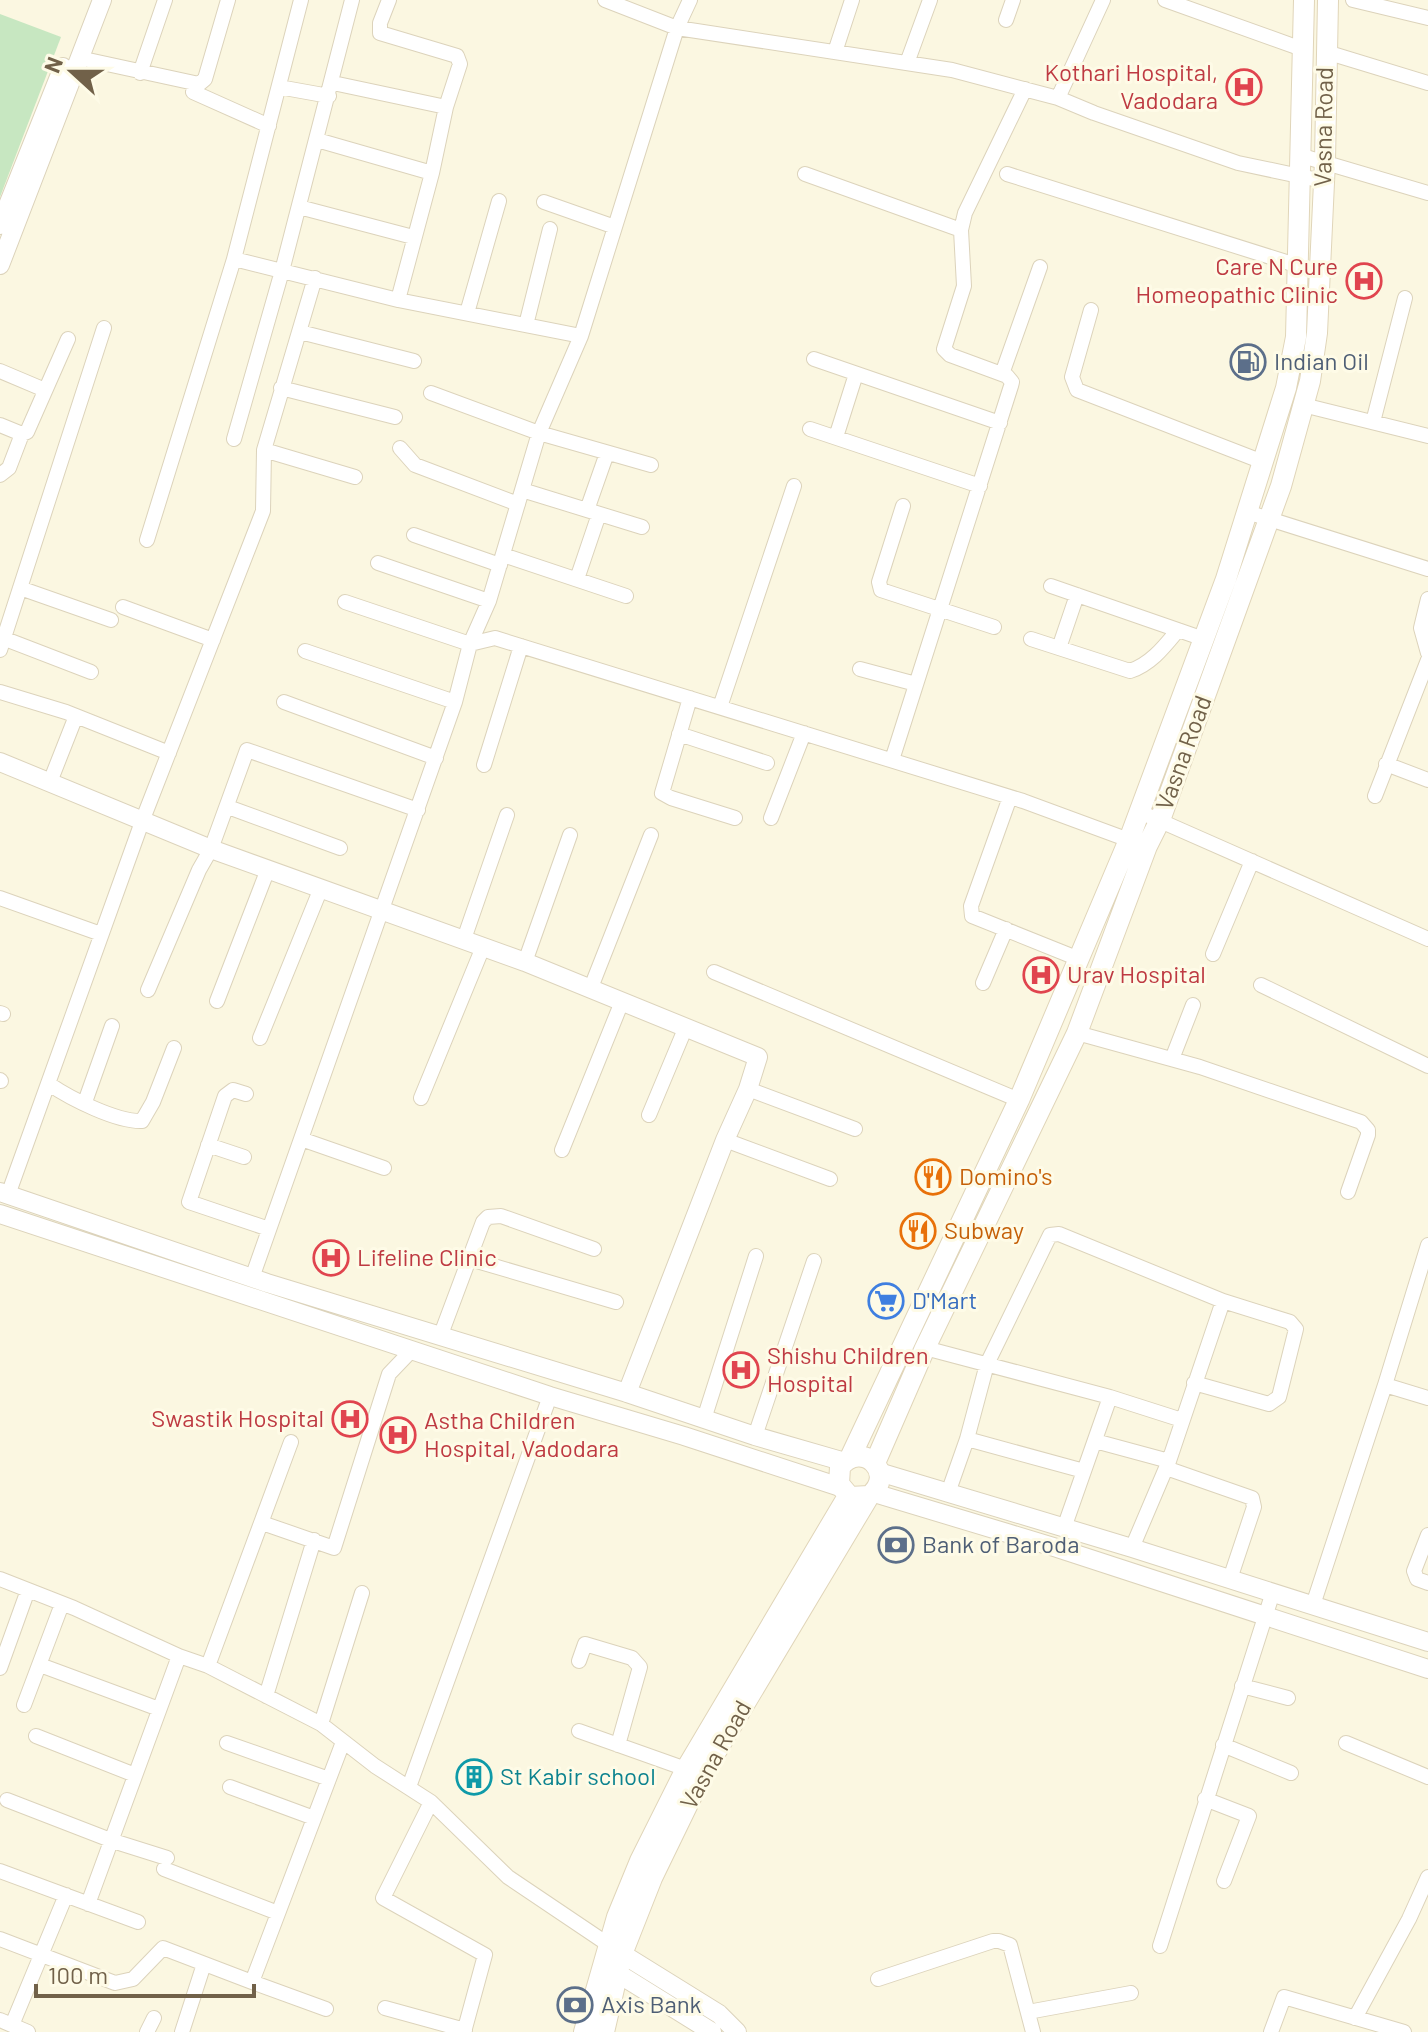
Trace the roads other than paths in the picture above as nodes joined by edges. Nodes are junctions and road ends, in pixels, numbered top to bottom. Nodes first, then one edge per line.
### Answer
1 (89, 0) edge
2 (102, 0) edge
3 (165, 0) edge
4 (228, 0) edge
5 (301, 0) edge
6 (352, 0) edge
7 (389, 0) edge
8 (605, 0) edge
9 (690, 0) edge
10 (852, 0) edge
11 (930, 0) edge
12 (1013, 0) edge
13 (1103, 0) edge
14 (1165, 0) edge
15 (1304, 0) edge
16 (1328, 0) edge
17 (1353, 0) edge
18 (1428, 18) edge
19 (1006, 20) dead end
20 (677, 28) junction
21 (1302, 49) junction
22 (835, 52) junction
23 (1326, 52) junction
24 (79, 58) junction
25 (907, 63) junction
26 (140, 73) junction
27 (1428, 83) edge
28 (279, 87) junction
29 (331, 89) junction
30 (1025, 89) junction
31 (193, 92) dead end
32 (1058, 98) junction
33 (446, 107) junction
34 (269, 126) junction
35 (317, 140) junction
36 (1298, 166) junction
37 (1324, 171) junction
38 (432, 173) junction
39 (805, 174) dead end
40 (1007, 174) dead end
41 (1428, 193) edge
42 (499, 201) dead end
43 (544, 202) dead end
44 (299, 207) junction
45 (0, 225) edge
46 (615, 227) junction
47 (550, 229) dead end
48 (961, 230) junction
49 (413, 237) junction
50 (234, 259) junction
51 (0, 265) edge
52 (1299, 266) junction
53 (1040, 267) dead end
54 (282, 271) junction
55 (315, 278) junction
56 (1405, 298) dead end
57 (398, 300) junction
58 (1091, 310) dead end
59 (467, 313) junction
60 (526, 325) junction
61 (104, 328) dead end
62 (300, 332) junction
63 (581, 336) junction
64 (68, 339) dead end
65 (814, 359) dead end
66 (414, 361) dead end
67 (0, 371) edge
68 (856, 374) junction
69 (1002, 374) junction
70 (281, 388) junction
71 (45, 390) junction
72 (431, 393) dead end
73 (1303, 405) junction
74 (395, 417) dead end
75 (1373, 422) junction
76 (1000, 423) junction
77 (0, 425) edge
78 (810, 429) dead end
79 (539, 433) junction
80 (22, 434) junction
81 (1428, 436) edge
82 (836, 437) junction
83 (234, 439) dead end
84 (400, 448) dead end
85 (264, 450) junction
86 (607, 453) junction
87 (1263, 462) junction
88 (651, 465) dead end
89 (0, 475) edge
90 (355, 477) dead end
91 (794, 486) dead end
92 (980, 486) junction
93 (520, 497) junction
94 (903, 506) dead end
95 (593, 512) junction
96 (1247, 512) junction
97 (1269, 519) junction
98 (642, 527) dead end
99 (414, 535) dead end
100 (147, 540) dead end
101 (502, 560) junction
102 (378, 563) dead end
103 (1428, 569) edge
104 (577, 579) junction
105 (1051, 586) dead end
106 (20, 588) junction
107 (1077, 595) junction
108 (626, 596) dead end
109 (1428, 599) edge
110 (489, 601) junction
111 (345, 602) dead end
112 (123, 607) dead end
113 (940, 609) junction
114 (111, 620) dead end
115 (994, 627) dead end
116 (1178, 630) junction
117 (1031, 639) dead end
118 (1204, 639) junction
119 (213, 640) junction
120 (2, 642) edge
121 (470, 644) junction
122 (521, 646) junction
123 (1059, 648) junction
124 (305, 651) dead end
125 (1428, 653) edge
126 (1428, 660) edge
127 (860, 669) dead end
128 (91, 672) dead end
129 (916, 684) junction
130 (0, 692) edge
131 (690, 698) junction
132 (284, 702) dead end
133 (455, 702) junction
134 (720, 707) junction
135 (76, 716) junction
136 (804, 733) junction
137 (679, 734) junction
138 (169, 753) junction
139 (436, 758) junction
140 (892, 760) junction
141 (0, 762) edge
142 (767, 763) dead end
143 (1386, 764) junction
144 (484, 765) dead end
145 (1428, 780) edge
146 (50, 782) junction
147 (1375, 796) dead end
148 (1010, 797) junction
149 (228, 807) junction
150 (418, 810) junction
151 (1140, 812) junction
152 (507, 815) dead end
153 (735, 818) dead end
154 (771, 818) dead end
155 (143, 819) junction
156 (1160, 820) junction
157 (570, 835) dead end
158 (651, 835) dead end
159 (1138, 843) junction
160 (340, 848) dead end
161 (211, 849) junction
162 (1252, 861) junction
163 (268, 869) junction
164 (321, 888) junction
165 (2, 903) edge
166 (383, 911) junction
167 (1006, 929) junction
168 (101, 934) junction
169 (464, 939) junction
170 (1428, 939) edge
171 (483, 947) junction
172 (1213, 954) dead end
173 (1079, 959) junction
174 (525, 962) junction
175 (714, 972) dead end
176 (983, 983) dead end
177 (1261, 985) dead end
178 (148, 990) dead end
179 (590, 990) junction
180 (217, 1001) dead end
181 (621, 1004) junction
182 (1193, 1005) dead end
183 (112, 1026) dead end
184 (685, 1029) junction
185 (1077, 1033) junction
186 (260, 1038) dead end
187 (174, 1048) dead end
188 (1172, 1059) junction
189 (1428, 1066) edge
190 (49, 1084) junction
191 (748, 1089) junction
192 (246, 1094) dead end
193 (421, 1098) dead end
194 (1019, 1100) junction
195 (85, 1102) junction
196 (649, 1115) dead end
197 (855, 1129) dead end
198 (301, 1139) junction
199 (725, 1140) junction
200 (208, 1145) junction
201 (562, 1150) dead end
202 (244, 1157) dead end
203 (384, 1168) dead end
204 (830, 1179) dead end
205 (1348, 1192) dead end
206 (4, 1194) edge
207 (0, 1216) edge
208 (269, 1229) junction
209 (1428, 1245) edge
210 (594, 1249) dead end
211 (756, 1256) dead end
212 (470, 1259) junction
213 (814, 1261) dead end
214 (252, 1278) junction
215 (1422, 1279) edge
216 (1223, 1301) junction
217 (616, 1302) dead end
218 (440, 1337) junction
219 (925, 1348) junction
220 (411, 1351) junction
221 (987, 1364) junction
222 (1194, 1383) junction
223 (1385, 1385) junction
224 (627, 1393) junction
225 (550, 1396) junction
226 (1110, 1397) junction
227 (1428, 1398) edge
228 (704, 1419) junction
229 (1182, 1420) junction
230 (755, 1436) junction
231 (967, 1439) junction
232 (1095, 1441) junction
233 (291, 1442) dead end
234 (848, 1460) junction
235 (1167, 1464) junction
236 (1084, 1471) junction
237 (864, 1485) junction
238 (948, 1493) junction
239 (262, 1523) junction
240 (1064, 1528) junction
241 (1428, 1535) edge
242 (314, 1540) junction
243 (1132, 1548) junction
244 (0, 1579) edge
245 (1230, 1579) junction
246 (1428, 1583) edge
247 (28, 1590) junction
248 (1273, 1592) junction
249 (362, 1593) dead end
250 (62, 1604) junction
251 (1313, 1605) junction
252 (1265, 1616) junction
253 (1428, 1642) edge
254 (179, 1656) junction
255 (579, 1661) dead end
256 (759, 1662) junction
257 (40, 1665) junction
258 (208, 1666) junction
259 (0, 1668) edge
260 (1428, 1669) edge
261 (1242, 1686) junction
262 (266, 1696) junction
263 (1288, 1698) dead end
264 (24, 1705) dead end
265 (159, 1709) junction
266 (321, 1724) junction
267 (579, 1731) dead end
268 (36, 1736) dead end
269 (343, 1742) junction
270 (227, 1743) dead end
271 (1346, 1743) dead end
272 (618, 1745) junction
273 (1223, 1745) junction
274 (686, 1769) junction
275 (1291, 1773) dead end
276 (135, 1775) junction
277 (1428, 1777) edge
278 (329, 1779) junction
279 (230, 1787) dead end
280 (409, 1787) junction
281 (1205, 1799) junction
282 (7, 1800) dead end
283 (431, 1802) junction
284 (314, 1818) junction
285 (113, 1841) junction
286 (0, 1871) edge
287 (1428, 1877) edge
288 (1224, 1881) dead end
289 (66, 1895) junction
290 (88, 1904) junction
291 (278, 1913) junction
292 (138, 1922) dead end
293 (0, 1939) edge
294 (1160, 1946) dead end
295 (41, 1955) junction
296 (613, 1959) junction
297 (204, 1964) junction
298 (878, 1979) dead end
299 (252, 1982) junction
300 (1131, 1993) dead end
301 (385, 2008) dead end
302 (326, 2009) dead end
303 (1028, 2012) junction
304 (1355, 2018) junction
305 (6, 2023) edge
306 (465, 2031) edge
307 (28, 2032) edge
308 (182, 2032) edge
309 (584, 2032) edge
310 (604, 2032) edge
311 (712, 2032) edge
312 (737, 2032) edge
313 (1033, 2032) edge
314 (1271, 2032) edge
315 (1404, 2032) edge

1 - 45 street
2 - 24 street
3 - 26 street
4 - 26 street
5 - 28 street
6 - 29 street
7 - 33 street
8 - 20 street
9 - 20 street
10 - 22 street
11 - 25 street
12 - 19 street
13 - 32 street
14 - 21 street
15 - 21 main road, Vasna Road
16 - 23 main road, Vasna Road
17 - 18 street
20 - 22 street
20 - 46 street
21 - 36 main road, Vasna Road
22 - 25 street
23 - 27 street
23 - 37 main road, Vasna Road
24 - 26 street
24 - 51 street
25 - 30 street
28 - 29 street
28 - 34 street
29 - 33 street
29 - 35 street
30 - 32 street
30 - 48 street
31 - 34 street
32 - 36 street
33 - 38 street
34 - 50 street
35 - 38 street
35 - 44 street
36 - 37 street
36 - 52 main road, Vasna Road
37 - 41 street
37 - 73 main road, Vasna Road
38 - 49 street
39 - 48 street
40 - 52 street
42 - 59 street
43 - 46 street
44 - 49 street
44 - 54 street
46 - 63 street
47 - 60 street
48 - 69 street
49 - 57 street
50 - 54 street
50 - 100 street
52 - 87 main road, Vasna Road
53 - 69 street
54 - 55 street
54 - 83 street
55 - 57 street
55 - 62 street
56 - 75 street
57 - 59 street
58 - 87 street
59 - 60 street
60 - 63 street
61 - 106 street
62 - 66 street
62 - 70 street
63 - 79 street
64 - 71 street
65 - 68 street
67 - 71 street
68 - 76 street
68 - 82 street
69 - 76 street
70 - 74 street
70 - 85 street
71 - 80 street
72 - 79 street
73 - 75 street
73 - 97 main road, Vasna Road
75 - 81 street
76 - 92 street
77 - 80 street
78 - 82 street
79 - 86 street
79 - 93 street
80 - 89 street
82 - 92 street
84 - 93 street
85 - 90 street
85 - 119 street
86 - 88 street
86 - 95 street
87 - 96 main road, Vasna Road
91 - 134 street
92 - 113 street
93 - 95 street
93 - 101 street
94 - 113 street
95 - 98 street
95 - 104 street
96 - 97 street
96 - 118 main road, Vasna Road
97 - 103 street
97 - 156 main road, Vasna Road
99 - 101 street
101 - 104 street
101 - 110 street
102 - 110 street
104 - 108 street
105 - 107 street
106 - 114 street
106 - 120 street
107 - 116 street
107 - 123 street
109 - 125 street
110 - 121 street
111 - 121 street
112 - 119 street
113 - 115 street
113 - 129 street
116 - 118 street
116 - 123 street
117 - 123 street
118 - 151 main road, Vasna Road
119 - 138 street
120 - 128 street
121 - 122 street
121 - 133 street
122 - 131 street
122 - 144 street
124 - 133 street
126 - 143 street
127 - 129 street
129 - 140 street
130 - 135 street
131 - 134 street
131 - 137 street
132 - 139 street
133 - 139 street
134 - 136 street
135 - 138 street
135 - 146 street
136 - 140 street
136 - 154 street
137 - 142 street
137 - 153 street
138 - 155 street
139 - 150 street
140 - 148 street
141 - 146 street
143 - 145 street
143 - 147 street
146 - 155 street
148 - 159 street
148 - 167 street
149 - 150 street
149 - 160 street
149 - 161 street
150 - 166 street
151 - 156 street
151 - 159 main road, Vasna Road
152 - 169 street
155 - 161 street
155 - 168 street
156 - 159 main road, Vasna Road
156 - 162 street
157 - 174 street
158 - 179 street
159 - 173 main road, Vasna Road
159 - 185 main road, Vasna Road
161 - 163 street
161 - 178 street
162 - 170 street
162 - 172 street
163 - 164 street
163 - 180 street
164 - 166 street
164 - 186 street
165 - 168 street
166 - 169 street
166 - 198 street
167 - 173 street
167 - 176 street
168 - 190 street
169 - 171 street
171 - 174 street
171 - 193 street
173 - 194 main road, Vasna Road
174 - 179 street
175 - 194 street
177 - 189 street
179 - 181 street
181 - 184 street
181 - 201 street
182 - 188 street
183 - 195 street
184 - 191 street
184 - 196 street
185 - 188 street
185 - 219 main road, Vasna Road
187 - 195 street
188 - 205 street
190 - 195 street
190 - 206 street
191 - 197 street
191 - 199 street
192 - 200 street
194 - 234 main road, Vasna Road
198 - 203 street
198 - 208 street
199 - 204 street
199 - 224 street
200 - 202 street
200 - 208 street
206 - 207 street
206 - 214 street
207 - 220 street
208 - 214 street
209 - 215 street
210 - 212 street
211 - 228 street
212 - 217 street
212 - 218 street
213 - 230 street
214 - 218 street
215 - 223 street
216 - 221 street
216 - 222 street
216 - 222 street
218 - 224 street
219 - 221 street
219 - 237 main road, Vasna Road
220 - 225 street
220 - 242 street
221 - 226 street
221 - 231 street
222 - 229 street
223 - 227 street
223 - 251 street
224 - 228 street
225 - 237 street
225 - 280 street
226 - 229 street
226 - 232 street
228 - 230 street
229 - 235 street
230 - 234 street
231 - 236 street
231 - 238 street
232 - 235 street
232 - 236 street
233 - 239 street
234 - 237 main road
234 - 237 main road, Vasna Road
235 - 243 street
235 - 245 street
236 - 240 street
237 - 238 street
237 - 252 street
237 - 256 main road, Vasna Road
238 - 240 street
239 - 242 street
239 - 258 street
240 - 243 street
241 - 246 street
242 - 262 street
243 - 245 street
244 - 247 street
245 - 248 street
247 - 250 street
247 - 259 street
248 - 251 street
248 - 252 street
249 - 266 street
250 - 254 street
250 - 257 street
251 - 253 street
252 - 260 street
252 - 261 street
254 - 258 street
254 - 265 street
255 - 272 street
256 - 274 main road, Vasna Road
256 - 296 main road, Vasna Road
257 - 264 street
257 - 265 street
258 - 262 street
261 - 263 street
261 - 273 street
262 - 266 street
265 - 276 street
266 - 269 street
267 - 272 street
268 - 276 street
269 - 278 street
269 - 280 street
270 - 278 street
271 - 277 street
272 - 274 street
273 - 275 street
273 - 281 street
274 - 296 main road, Vasna Road
276 - 285 street
278 - 284 street
279 - 284 street
280 - 283 street
281 - 288 street
281 - 294 street
282 - 285 street
283 - 296 street
283 - 306 street
284 - 291 street
285 - 290 street
285 - 291 street
286 - 289 street
287 - 304 street
289 - 290 street
289 - 295 street
290 - 292 street
291 - 299 street
293 - 295 street
295 - 297 street
295 - 305 street
296 - 309 main road, Vasna Road
296 - 310 main road, Vasna Road
296 - 311 street
296 - 312 street
297 - 299 street
297 - 308 street
298 - 303 street
299 - 302 street
300 - 303 street
301 - 306 street
303 - 313 street
304 - 314 street
304 - 315 street
305 - 307 street

